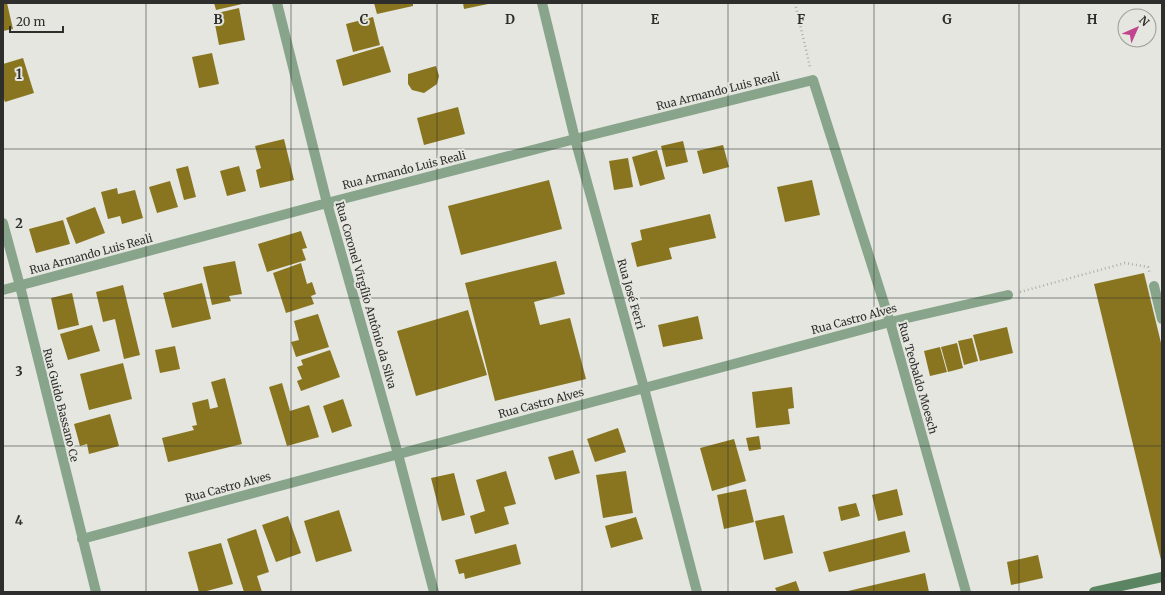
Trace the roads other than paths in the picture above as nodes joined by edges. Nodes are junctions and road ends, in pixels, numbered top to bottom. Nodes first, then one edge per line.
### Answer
1 (277, 3) edge
2 (542, 3) edge
3 (813, 80) joint
4 (575, 139) junction
5 (327, 203) junction
6 (3, 223) edge
7 (20, 286) junction
8 (1154, 286) road end
9 (3, 290) edge
10 (1008, 295) road end
11 (1162, 319) edge
12 (890, 322) junction
13 (644, 388) junction
14 (398, 454) junction
15 (82, 539) junction
16 (1162, 577) edge
17 (96, 592) edge
18 (434, 592) edge
19 (697, 592) edge
20 (966, 592) edge
21 (1094, 592) edge

1 - 5 street, Rua Coronel Virgílio Antônio da Silva
2 - 4 street, Rua José Ferri
3 - 4 street, Rua Armando Luis Reali
3 - 12 street, Rua Teobaldo Moesch
4 - 5 street, Rua Armando Luis Reali
4 - 13 street, Rua José Ferri
5 - 7 street, Rua Armando Luis Reali
5 - 14 street, Rua Coronel Virgílio Antônio da Silva
6 - 7 street, Rua Guido Bassano Ce
7 - 9 street, Rua Armando Luis Reali
7 - 15 street, Rua Guido Bassano Ce
8 - 11 street
10 - 12 street, Rua Castro Alves
12 - 13 street, Rua Castro Alves
12 - 20 street, Rua Teobaldo Moesch
13 - 14 street, Rua Castro Alves
13 - 19 street, Rua José Ferri
14 - 15 street, Rua Castro Alves
14 - 18 street, Rua Coronel Virgílio Antônio da Silva
15 - 17 street, Rua Guido Bassano Ce
16 - 21 street

